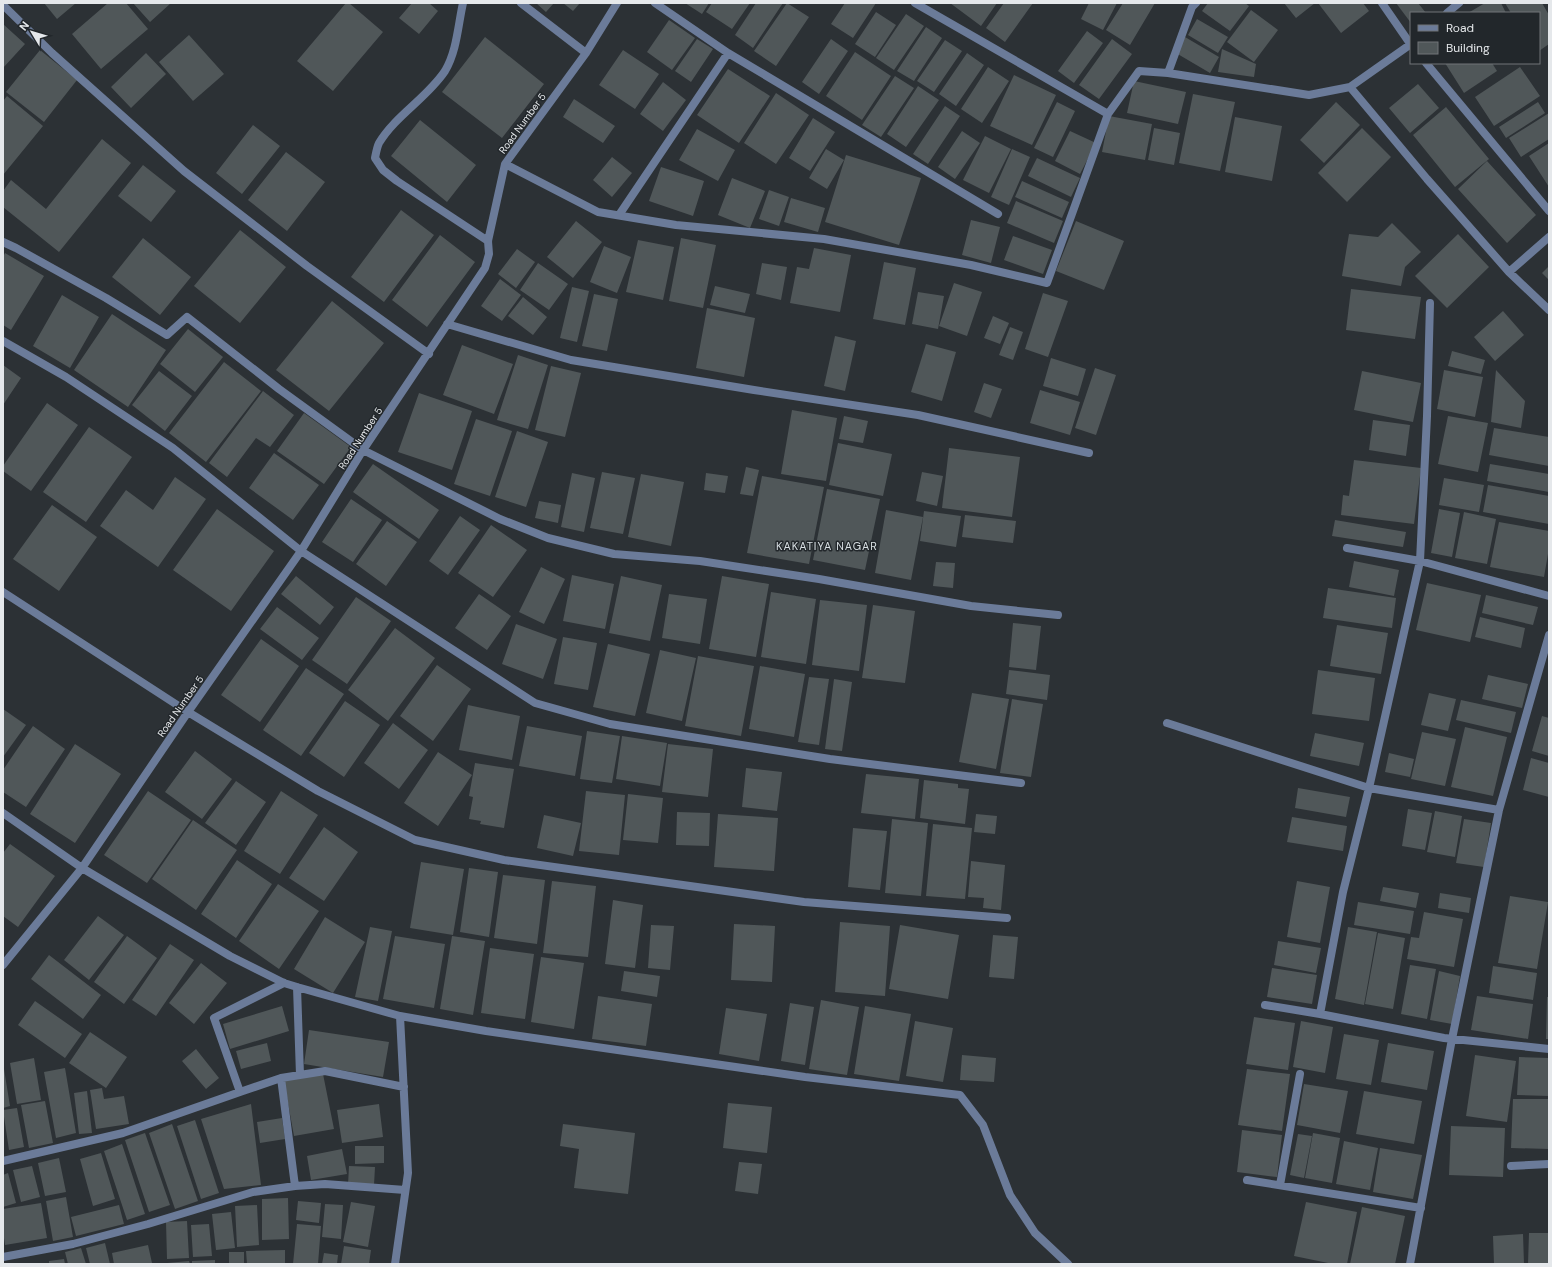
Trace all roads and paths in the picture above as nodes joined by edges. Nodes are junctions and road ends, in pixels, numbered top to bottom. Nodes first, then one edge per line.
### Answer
1 (463, 3) edge
2 (521, 3) edge
3 (617, 3) edge
4 (655, 3) edge
5 (915, 3) edge
6 (1382, 3) edge
7 (1459, 3) edge
8 (1192, 4) edge
9 (3, 5) edge
10 (1448, 12) edge
11 (1410, 44) edge
12 (1410, 46) edge
13 (586, 53) junction
14 (728, 53) junction
15 (1427, 64) edge
16 (1168, 73) junction
17 (1350, 87) junction
18 (1108, 114) junction
19 (505, 164) junction
20 (1549, 211) edge
21 (998, 214) dead end
22 (618, 215) junction
23 (1549, 237) edge
24 (488, 241) junction
25 (3, 242) edge
26 (1509, 272) junction
27 (1430, 303) dead end
28 (1549, 310) edge
29 (447, 324) junction
30 (3, 341) edge
31 (429, 354) junction
32 (363, 450) junction
33 (1089, 453) dead end
34 (1347, 548) dead end
35 (301, 551) junction
36 (1420, 562) junction
37 (3, 592) edge
38 (1549, 596) edge
39 (1058, 615) dead end
40 (1549, 635) edge
41 (188, 712) junction
42 (1167, 723) dead end
43 (1021, 783) dead end
44 (1369, 788) junction
45 (1499, 810) junction
46 (3, 813) edge
47 (82, 868) junction
48 (1007, 918) dead end
49 (3, 965) edge
50 (284, 983) junction
51 (297, 987) junction
52 (1264, 1005) dead end
53 (1320, 1014) junction
54 (400, 1016) junction
55 (1452, 1038) junction
56 (1549, 1049) edge
57 (1300, 1074) dead end
58 (300, 1075) junction
59 (281, 1078) junction
60 (404, 1087) junction
61 (240, 1092) junction
62 (3, 1161) edge
63 (1549, 1164) edge
64 (1511, 1166) dead end
65 (1247, 1180) dead end
66 (1280, 1185) junction
67 (295, 1186) junction
68 (406, 1190) junction
69 (1421, 1208) junction
70 (3, 1256) edge
71 (395, 1264) edge
72 (1068, 1264) edge
73 (1410, 1264) edge

1 - 24 street
2 - 13 street
3 - 13 street, Road Number 5
4 - 14 street
5 - 18 street
6 - 11 street
7 - 10 street
8 - 16 street
9 - 31 street
12 - 17 street
13 - 19 street, Road Number 5
14 - 21 street
14 - 22 street
15 - 20 street
16 - 17 street
16 - 18 street
17 - 26 street
18 - 22 street
19 - 22 street
19 - 24 street, Road Number 5
23 - 26 street
24 - 29 street, Road Number 5
25 - 32 street
26 - 28 street
27 - 36 street
29 - 31 street, Road Number 5
29 - 33 street
30 - 35 street
31 - 32 street, Road Number 5
32 - 35 street, Road Number 5
32 - 39 street
34 - 36 street
35 - 41 street, Road Number 5
35 - 43 street
36 - 38 street
36 - 44 street
37 - 41 street
40 - 45 street
41 - 47 street, Road Number 5
41 - 48 street
42 - 44 street
44 - 45 street
44 - 53 street
45 - 55 street
46 - 47 street
47 - 49 street, Road Number 5
47 - 50 street
50 - 51 street
50 - 61 street
51 - 54 street
51 - 58 street
52 - 53 street
53 - 55 street
54 - 60 street
54 - 72 street
55 - 56 street
55 - 69 street
57 - 66 street
58 - 59 street
58 - 60 street
59 - 61 street
59 - 67 street
60 - 68 street
61 - 62 street
63 - 64 street
65 - 66 street
66 - 69 street
67 - 68 street
67 - 70 street
68 - 71 street
69 - 73 street

